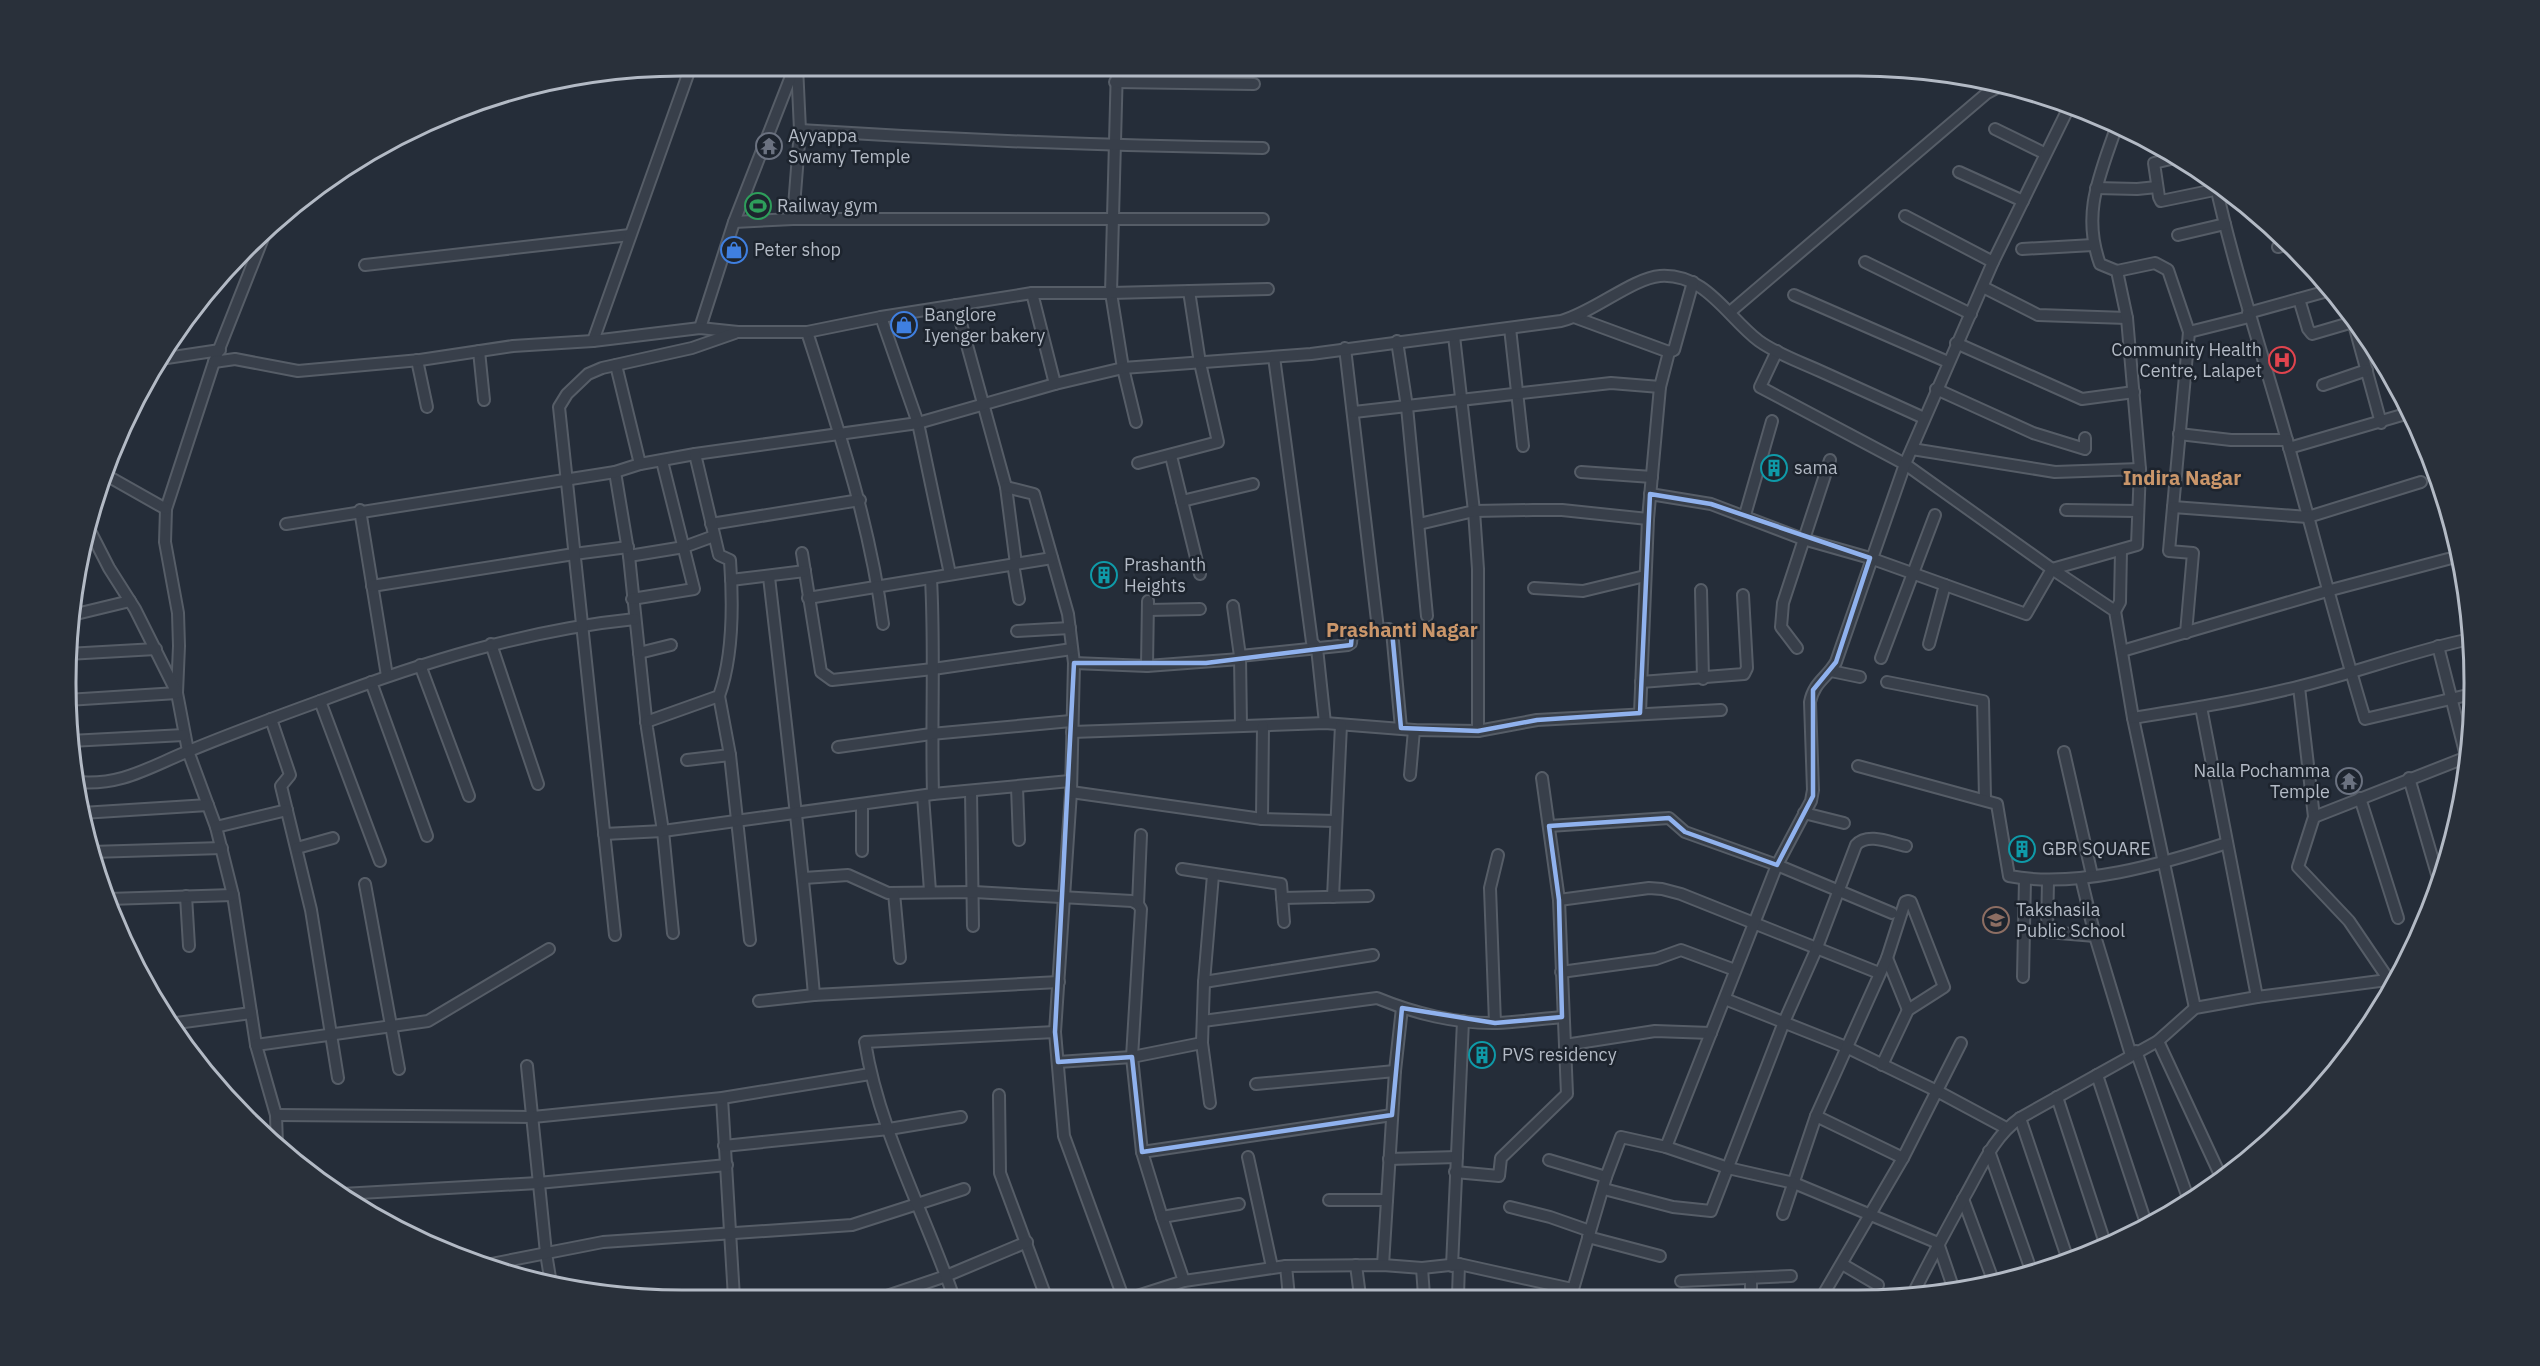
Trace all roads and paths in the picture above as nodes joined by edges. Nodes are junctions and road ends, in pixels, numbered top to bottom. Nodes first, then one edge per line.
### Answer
1 (687, 76) edge
2 (792, 76) edge
3 (797, 76) edge
4 (1116, 76) edge
5 (1116, 82) junction
6 (1254, 84) dead end
7 (1990, 92) edge
8 (2065, 114) edge
9 (1995, 129) dead end
10 (800, 130) junction
11 (2114, 134) edge
12 (1114, 146) junction
13 (1263, 148) dead end
14 (2044, 153) junction
15 (2165, 161) edge
16 (1959, 172) dead end
17 (2157, 186) junction
18 (2096, 188) junction
19 (2208, 189) edge
20 (2220, 198) edge
21 (2023, 201) junction
22 (1905, 216) dead end
23 (793, 219) junction
24 (1111, 219) junction
25 (1263, 219) dead end
26 (734, 222) junction
27 (2225, 224) junction
28 (630, 235) junction
29 (2178, 235) dead end
30 (2093, 245) junction
31 (2022, 249) dead end
32 (259, 250) edge
33 (1865, 262) dead end
34 (1993, 262) junction
35 (365, 266) dead end
36 (2117, 271) junction
37 (1693, 282) junction
38 (1983, 287) junction
39 (1268, 289) dead end
40 (1190, 291) junction
41 (1032, 293) junction
42 (1111, 293) junction
43 (2321, 293) edge
44 (1794, 295) dead end
45 (2299, 299) junction
46 (956, 305) junction
47 (1730, 312) junction
48 (1971, 314) junction
49 (2249, 315) junction
50 (881, 317) junction
51 (1574, 317) junction
52 (2127, 318) junction
53 (2345, 324) edge
54 (700, 328) junction
55 (1510, 328) junction
56 (738, 332) junction
57 (807, 332) junction
58 (2189, 332) junction
59 (1454, 336) junction
60 (593, 341) junction
61 (1397, 341) junction
62 (1956, 343) junction
63 (1345, 348) junction
64 (220, 350) junction
65 (2363, 350) edge
66 (479, 351) junction
67 (1777, 351) junction
68 (1670, 352) junction
69 (172, 357) edge
70 (1274, 357) junction
71 (417, 360) junction
72 (214, 362) junction
73 (1948, 362) junction
74 (1200, 363) junction
75 (616, 365) junction
76 (1123, 368) junction
77 (2367, 370) junction
78 (1055, 384) junction
79 (2323, 385) dead end
80 (1660, 387) junction
81 (1936, 389) junction
82 (2134, 392) junction
83 (1517, 394) junction
84 (1461, 399) junction
85 (484, 400) dead end
86 (984, 403) junction
87 (426, 407) dead end
88 (1407, 407) junction
89 (1354, 412) junction
90 (2402, 416) edge
91 (1924, 418) junction
92 (1773, 421) dead end
93 (1136, 422) dead end
94 (918, 423) junction
95 (2380, 423) junction
96 (840, 434) junction
97 (2180, 434) junction
98 (2085, 438) dead end
99 (2288, 444) junction
100 (1523, 446) dead end
101 (1912, 449) junction
102 (695, 454) junction
103 (1171, 456) junction
104 (1830, 460) dead end
105 (662, 461) junction
106 (1138, 463) dead end
107 (640, 464) junction
108 (1905, 464) junction
109 (2140, 469) junction
110 (615, 472) junction
111 (1581, 472) dead end
112 (1652, 477) junction
113 (112, 479) edge
114 (566, 479) junction
115 (2421, 482) dead end
116 (1253, 484) dead end
117 (1006, 487) junction
118 (1650, 494) junction
119 (860, 500) junction
120 (1182, 501) junction
121 (2173, 507) junction
122 (166, 509) junction
123 (360, 510) junction
124 (2066, 510) dead end
125 (1474, 511) junction
126 (2138, 511) junction
127 (1740, 513) junction
128 (1935, 514) dead end
129 (2308, 517) junction
130 (1648, 519) junction
131 (286, 524) dead end
132 (711, 524) junction
133 (1419, 524) junction
134 (714, 536) junction
135 (94, 539) edge
136 (1803, 539) junction
137 (684, 547) junction
138 (2121, 550) junction
139 (628, 552) junction
140 (802, 553) dead end
141 (574, 554) junction
142 (1052, 558) junction
143 (1870, 558) junction
144 (2448, 559) dead end
145 (1014, 564) junction
146 (2052, 569) junction
147 (805, 571) junction
148 (1914, 573) junction
149 (950, 574) junction
150 (1200, 574) dead end
151 (769, 577) junction
152 (931, 579) junction
153 (732, 580) junction
154 (1645, 580) junction
155 (1945, 585) junction
156 (372, 586) junction
157 (878, 587) junction
158 (1534, 588) dead end
159 (1701, 590) dead end
160 (2327, 591) junction
161 (1743, 595) dead end
162 (632, 598) junction
163 (808, 598) junction
164 (1019, 599) dead end
165 (130, 602) junction
166 (1233, 606) dead end
167 (1200, 609) dead end
168 (2115, 611) junction
169 (81, 613) edge
170 (1427, 616) dead end
171 (635, 619) junction
172 (883, 624) dead end
173 (582, 625) junction
174 (1070, 628) junction
175 (1378, 629) junction
176 (1017, 631) dead end
177 (2186, 633) junction
178 (2462, 641) edge
179 (491, 644) junction
180 (1929, 644) dead end
181 (671, 645) dead end
182 (2438, 646) junction
183 (1317, 648) junction
184 (1797, 648) dead end
185 (156, 649) junction
186 (1072, 649) junction
187 (2122, 651) junction
188 (77, 653) edge
189 (639, 653) junction
190 (1240, 657) junction
191 (1881, 658) dead end
192 (1074, 663) junction
193 (420, 664) junction
194 (1147, 666) junction
195 (933, 669) junction
196 (1831, 671) junction
197 (2351, 673) junction
198 (387, 676) junction
199 (1860, 677) dead end
200 (1703, 679) junction
201 (371, 682) junction
202 (1641, 682) junction
203 (1887, 682) dead end
204 (2299, 687) junction
205 (177, 693) junction
206 (2463, 696) edge
207 (2453, 698) junction
208 (77, 699) edge
209 (320, 701) junction
210 (720, 701) junction
211 (2201, 707) junction
212 (1721, 710) dead end
213 (1640, 713) junction
214 (2133, 718) junction
215 (271, 719) junction
216 (1324, 723) junction
217 (1341, 725) junction
218 (1241, 726) junction
219 (1263, 726) junction
220 (1072, 727) junction
221 (1401, 728) junction
222 (647, 729) junction
223 (1414, 730) junction
224 (1478, 731) junction
225 (2461, 732) edge
226 (931, 734) junction
227 (184, 735) junction
228 (80, 740) edge
229 (838, 747) dead end
230 (188, 751) junction
231 (2064, 752) dead end
232 (730, 755) junction
233 (687, 760) dead end
234 (2458, 761) edge
235 (1858, 766) dead end
236 (1410, 775) dead end
237 (1542, 778) dead end
238 (2409, 778) junction
239 (85, 782) edge
240 (538, 784) dead end
241 (1017, 787) junction
242 (1070, 787) junction
243 (971, 791) junction
244 (928, 795) junction
245 (469, 796) dead end
246 (2360, 798) junction
247 (1985, 799) junction
248 (862, 804) junction
249 (208, 806) junction
250 (287, 810) junction
251 (91, 813) edge
252 (1804, 813) junction
253 (795, 814) junction
254 (2314, 818) junction
255 (1262, 819) junction
256 (738, 821) junction
257 (1335, 822) junction
258 (1844, 823) dead end
259 (1549, 826) junction
260 (216, 827) junction
261 (663, 831) junction
262 (604, 834) junction
263 (1142, 835) dead end
264 (427, 836) dead end
265 (333, 837) dead end
266 (1019, 840) dead end
267 (2227, 843) junction
268 (1906, 846) dead end
269 (222, 848) junction
270 (297, 848) junction
271 (862, 851) dead end
272 (101, 852) edge
273 (1498, 855) dead end
274 (380, 861) dead end
275 (2165, 863) junction
276 (1777, 866) junction
277 (2435, 866) edge
278 (1182, 869) dead end
279 (1213, 874) junction
280 (2086, 877) junction
281 (804, 878) junction
282 (2025, 879) junction
283 (2048, 881) junction
284 (365, 884) dead end
285 (930, 891) junction
286 (1838, 891) junction
287 (894, 892) junction
288 (974, 892) junction
289 (233, 895) junction
290 (186, 896) junction
291 (1368, 896) dead end
292 (1065, 897) junction
293 (1333, 897) junction
294 (1282, 898) junction
295 (117, 899) edge
296 (1559, 900) junction
297 (1138, 904) junction
298 (1892, 913) dead end
299 (2398, 918) dead end
300 (1284, 922) dead end
301 (1754, 924) junction
302 (973, 926) dead end
303 (672, 933) dead end
304 (615, 935) dead end
305 (2095, 936) junction
306 (750, 940) dead end
307 (189, 946) dead end
308 (549, 949) dead end
309 (1816, 950) junction
310 (1373, 955) dead end
311 (900, 958) dead end
312 (1887, 958) junction
313 (1735, 970) junction
314 (1561, 972) junction
315 (1879, 973) junction
316 (2388, 975) edge
317 (2023, 977) dead end
318 (2385, 981) edge
319 (1059, 982) junction
320 (1204, 982) junction
321 (814, 995) junction
322 (2257, 997) junction
323 (1725, 999) junction
324 (759, 1001) dead end
325 (1402, 1008) junction
326 (2195, 1008) junction
327 (1908, 1010) junction
328 (251, 1012) junction
329 (1562, 1017) junction
330 (1203, 1021) junction
331 (1463, 1021) junction
332 (1784, 1022) junction
333 (1495, 1023) junction
334 (183, 1025) edge
335 (391, 1025) junction
336 (1055, 1032) junction
337 (1711, 1032) junction
338 (332, 1034) junction
339 (2158, 1041) junction
340 (1202, 1043) junction
341 (1961, 1043) dead end
342 (256, 1045) junction
343 (1564, 1045) junction
344 (1846, 1047) junction
345 (2133, 1053) junction
346 (1132, 1057) junction
347 (1058, 1062) junction
348 (1882, 1065) junction
349 (527, 1066) dead end
350 (399, 1069) dead end
351 (1395, 1071) junction
352 (870, 1074) junction
353 (2097, 1075) junction
354 (338, 1078) dead end
355 (1256, 1084) dead end
356 (1937, 1091) junction
357 (999, 1095) dead end
358 (2057, 1097) junction
359 (722, 1098) junction
360 (1210, 1103) dead end
361 (276, 1115) junction
362 (1392, 1115) junction
363 (1816, 1116) junction
364 (533, 1117) junction
365 (961, 1117) dead end
366 (2020, 1118) junction
367 (2006, 1128) junction
368 (889, 1129) junction
369 (276, 1132) edge
370 (724, 1146) junction
371 (1666, 1147) junction
372 (1989, 1151) junction
373 (1142, 1152) junction
374 (1248, 1156) dead end
375 (1457, 1157) junction
376 (1389, 1158) junction
377 (1903, 1158) junction
378 (1549, 1160) dead end
379 (727, 1165) junction
380 (1728, 1168) junction
381 (2218, 1170) edge
382 (1455, 1172) junction
383 (1606, 1177) junction
384 (538, 1183) junction
385 (1794, 1183) junction
386 (964, 1189) dead end
387 (1604, 1189) junction
388 (2186, 1192) edge
389 (356, 1193) edge
390 (1964, 1199) junction
391 (1329, 1200) dead end
392 (1387, 1200) junction
393 (1239, 1204) dead end
394 (918, 1205) junction
395 (1510, 1208) dead end
396 (1784, 1214) dead end
397 (1870, 1215) junction
398 (1162, 1217) junction
399 (2144, 1217) edge
400 (731, 1233) junction
401 (1589, 1234) junction
402 (2103, 1237) edge
403 (1027, 1242) junction
404 (1938, 1243) junction
405 (2065, 1252) edge
406 (546, 1253) junction
407 (1660, 1256) dead end
408 (503, 1262) edge
409 (1842, 1264) junction
410 (2029, 1264) edge
411 (1356, 1265) junction
412 (1383, 1265) junction
413 (1455, 1265) junction
414 (1286, 1266) junction
415 (1272, 1267) junction
416 (1422, 1268) junction
417 (549, 1274) edge
418 (1991, 1274) edge
419 (946, 1276) junction
420 (1791, 1276) dead end
421 (1751, 1278) junction
422 (1184, 1281) junction
423 (1681, 1281) dead end
424 (1951, 1282) edge
425 (1878, 1285) dead end
426 (1917, 1286) edge
427 (734, 1290) edge
428 (905, 1290) edge
429 (951, 1290) edge
430 (1043, 1290) edge
431 (1120, 1290) edge
432 (1156, 1290) edge
433 (1288, 1290) edge
434 (1359, 1290) edge
435 (1424, 1290) edge
436 (1457, 1290) edge
437 (1559, 1290) edge
438 (1572, 1290) edge
439 (1751, 1290) edge
440 (1826, 1290) edge

1 - 28 street
2 - 26 street
3 - 10 street
4 - 5 street
5 - 6 street
5 - 12 street
7 - 47 street
8 - 14 street
9 - 14 street
10 - 12 street
10 - 23 street
11 - 18 street
12 - 13 street
12 - 24 street
14 - 21 street
15 - 17 street
16 - 21 street
17 - 18 street
17 - 19 street
18 - 30 street
20 - 27 street
21 - 34 street
22 - 34 street
23 - 24 street
23 - 26 street
24 - 25 street
24 - 42 street
26 - 54 street
27 - 29 street
27 - 49 street
28 - 35 street
28 - 60 street
30 - 31 street
30 - 36 street
32 - 64 street
33 - 48 street
34 - 38 street
36 - 52 street
36 - 58 street
37 - 47 street
37 - 51 street
37 - 68 street
38 - 48 street
38 - 52 street
39 - 40 street
40 - 42 street
40 - 74 street
41 - 42 street
41 - 46 street
41 - 78 street
42 - 76 street
43 - 45 street
44 - 73 street
45 - 49 street
45 - 53 street
46 - 50 street
46 - 86 street
47 - 67 street
48 - 62 street
49 - 58 street
49 - 99 street
50 - 57 street
50 - 94 street
51 - 55 street
51 - 68 street
52 - 82 street
54 - 56 street
54 - 60 street
55 - 59 street
55 - 83 street
56 - 57 street
56 - 75 street
57 - 96 street
58 - 97 street
59 - 61 street
59 - 84 street
60 - 66 street
61 - 63 street
61 - 88 street
62 - 73 street
62 - 82 street
63 - 70 street
63 - 89 street
64 - 69 street
64 - 72 street
65 - 77 street
66 - 71 street
66 - 85 street
67 - 91 street
67 - 108 street
68 - 80 street
70 - 74 street
70 - 183 street
71 - 72 street
71 - 87 street
72 - 122 street
73 - 81 street
74 - 76 street
74 - 103 street
75 - 107 street
75 - 114 street
76 - 78 street
76 - 93 street
77 - 79 street
77 - 95 street
78 - 86 street
80 - 83 street
80 - 112 street
81 - 91 street
81 - 98 street
82 - 109 street
83 - 84 street
83 - 100 street
84 - 88 street
84 - 125 street
86 - 94 street
86 - 117 street
88 - 89 street
88 - 133 street
89 - 175 street
90 - 95 street
91 - 101 street
92 - 127 street
94 - 96 street
94 - 149 street
95 - 99 street
96 - 102 street
96 - 119 street
97 - 99 street
97 - 121 street
99 - 129 street
101 - 108 street
101 - 109 street
102 - 105 street
102 - 132 street
103 - 106 street
103 - 120 street
104 - 136 street
105 - 107 street
105 - 137 street
107 - 110 street
108 - 143 street
108 - 146 street
109 - 126 street
110 - 114 street
110 - 139 street
111 - 112 street
112 - 118 street
113 - 122 street
114 - 123 street
114 - 141 street
115 - 129 street
116 - 120 street
117 - 142 street
117 - 145 street
118 - 127 street
118 - 130 street
119 - 132 street
119 - 157 street
120 - 150 street
121 - 129 street
121 - 177 street
122 - 205 street
123 - 131 street
123 - 156 street
124 - 126 street
125 - 130 street
125 - 133 street
125 - 224 street
126 - 138 street
127 - 136 street
128 - 148 street
129 - 160 street
130 - 154 street
132 - 134 street
133 - 170 street
134 - 137 street
134 - 153 street
135 - 165 street
136 - 143 street
136 - 184 street
137 - 139 street
137 - 162 street
138 - 146 street
138 - 168 street
139 - 141 street
139 - 162 street
140 - 147 street
141 - 156 street
141 - 173 street
142 - 145 street
142 - 174 street
143 - 148 street
143 - 196 street
144 - 160 street
145 - 149 street
145 - 164 street
146 - 155 street
146 - 168 street
147 - 151 street
147 - 163 street
148 - 155 street
148 - 191 street
149 - 152 street
151 - 153 street
151 - 253 street
152 - 157 street
152 - 195 street
153 - 210 street
154 - 158 street
154 - 202 street
155 - 180 street
156 - 198 street
157 - 163 street
157 - 172 street
159 - 200 street
160 - 177 street
160 - 197 street
161 - 200 street
162 - 171 street
163 - 195 street
165 - 169 street
165 - 185 street
166 - 190 street
167 - 194 street
168 - 187 street
171 - 173 street
171 - 189 street
173 - 179 street
173 - 262 street
174 - 176 street
174 - 186 street
175 - 183 street
175 - 221 street
177 - 187 street
178 - 182 street
179 - 193 street
179 - 240 street
181 - 189 street
182 - 197 street
182 - 207 street
183 - 190 street
183 - 216 street
185 - 188 street
185 - 205 street
186 - 192 street
186 - 195 street
187 - 214 street
189 - 222 street
190 - 194 street
190 - 218 street
192 - 194 street
192 - 220 street
193 - 198 street
193 - 245 street
195 - 226 street
196 - 199 street
196 - 252 street
197 - 204 street
197 - 207 street
198 - 201 street
200 - 202 street
201 - 209 street
201 - 264 street
202 - 213 street
203 - 247 street
204 - 211 street
204 - 254 street
205 - 208 street
205 - 227 street
206 - 207 street
207 - 225 street
209 - 215 street
209 - 274 street
210 - 222 street
210 - 232 street
211 - 214 street
211 - 267 street
212 - 213 street
213 - 224 street
214 - 275 street
215 - 230 street
215 - 250 street
216 - 217 street
216 - 219 street
217 - 221 street
217 - 257 street
218 - 219 street
218 - 220 street
219 - 255 street
220 - 226 street
220 - 242 street
221 - 223 street
222 - 261 street
223 - 224 street
223 - 236 street
226 - 229 street
226 - 244 street
227 - 228 street
227 - 230 street
230 - 239 street
230 - 249 street
231 - 280 street
232 - 233 street
232 - 256 street
234 - 238 street
235 - 247 street
237 - 259 street
238 - 246 street
238 - 277 street
241 - 242 street
241 - 243 street
241 - 266 street
242 - 255 street
242 - 292 street
243 - 244 street
243 - 288 street
244 - 248 street
244 - 285 street
246 - 254 street
246 - 299 street
247 - 282 street
248 - 253 street
248 - 271 street
249 - 251 street
249 - 260 street
250 - 260 street
250 - 270 street
252 - 258 street
252 - 276 street
253 - 256 street
253 - 281 street
254 - 316 street
255 - 257 street
256 - 261 street
256 - 306 street
257 - 293 street
259 - 276 street
259 - 296 street
260 - 269 street
261 - 262 street
261 - 303 street
262 - 304 street
263 - 297 street
265 - 270 street
267 - 275 street
267 - 322 street
268 - 286 street
269 - 272 street
269 - 289 street
270 - 338 street
273 - 333 street
275 - 280 street
275 - 326 street
276 - 286 street
276 - 301 street
278 - 279 street
279 - 294 street
279 - 320 street
280 - 283 street
280 - 305 street
281 - 287 street
281 - 321 street
282 - 283 street
282 - 317 street
283 - 305 street
284 - 335 street
285 - 287 street
285 - 288 street
286 - 298 street
286 - 309 street
287 - 311 street
288 - 292 street
288 - 302 street
289 - 290 street
289 - 328 street
290 - 295 street
290 - 307 street
291 - 293 street
292 - 297 street
292 - 319 street
293 - 294 street
294 - 300 street
296 - 301 street
296 - 314 street
297 - 346 street
301 - 309 street
301 - 313 street
305 - 345 street
308 - 335 street
309 - 315 street
309 - 332 street
310 - 320 street
312 - 315 street
312 - 327 street
312 - 327 street
313 - 314 street
313 - 323 street
314 - 329 street
315 - 344 street
318 - 322 street
319 - 321 street
319 - 336 street
320 - 330 street
321 - 324 street
322 - 326 street
323 - 332 street
323 - 337 street
325 - 330 street
325 - 331 street
325 - 351 street
326 - 339 street
327 - 348 street
328 - 334 street
328 - 342 street
329 - 333 street
329 - 343 street
330 - 340 street
331 - 333 street
331 - 375 street
332 - 344 street
332 - 380 street
335 - 338 street
335 - 350 street
336 - 347 street
336 - 352 street
337 - 343 street
337 - 371 street
338 - 342 street
338 - 354 street
339 - 345 street
339 - 381 street
340 - 346 street
340 - 360 street
341 - 356 street
342 - 361 street
343 - 382 street
344 - 348 street
344 - 363 street
345 - 353 street
345 - 388 street
346 - 347 street
346 - 373 street
347 - 431 street
348 - 356 street
349 - 364 street
351 - 355 street
351 - 362 street
352 - 359 street
352 - 368 street
353 - 358 street
353 - 399 street
356 - 367 street
356 - 377 street
357 - 403 street
358 - 366 street
358 - 402 street
359 - 364 street
359 - 370 street
361 - 364 street
361 - 369 street
362 - 373 street
362 - 376 street
363 - 377 street
363 - 385 street
364 - 384 street
365 - 368 street
366 - 367 street
366 - 405 street
367 - 372 street
368 - 370 street
368 - 394 street
370 - 379 street
371 - 380 street
371 - 383 street
372 - 390 street
372 - 410 street
373 - 398 street
374 - 415 street
375 - 376 street
375 - 382 street
376 - 392 street
377 - 397 street
378 - 383 street
379 - 384 street
379 - 400 street
380 - 385 street
380 - 387 street
382 - 413 street
383 - 387 street
384 - 389 street
384 - 406 street
385 - 396 street
385 - 397 street
386 - 394 street
387 - 401 street
390 - 404 street
390 - 418 street
391 - 392 street
392 - 412 street
393 - 398 street
394 - 400 street
394 - 419 street
395 - 401 street
397 - 404 street
397 - 409 street
398 - 422 street
400 - 406 street
400 - 427 street
401 - 407 street
401 - 438 street
403 - 419 street
403 - 430 street
404 - 424 street
404 - 426 street
406 - 408 street
406 - 417 street
409 - 425 street
409 - 440 street
411 - 412 street
411 - 414 street
411 - 434 street
412 - 416 street
413 - 416 street
413 - 436 street
413 - 437 street
414 - 415 street
414 - 433 street
415 - 422 street
416 - 435 street
419 - 428 street
419 - 429 street
420 - 421 street
421 - 423 street
421 - 439 street
422 - 432 street

